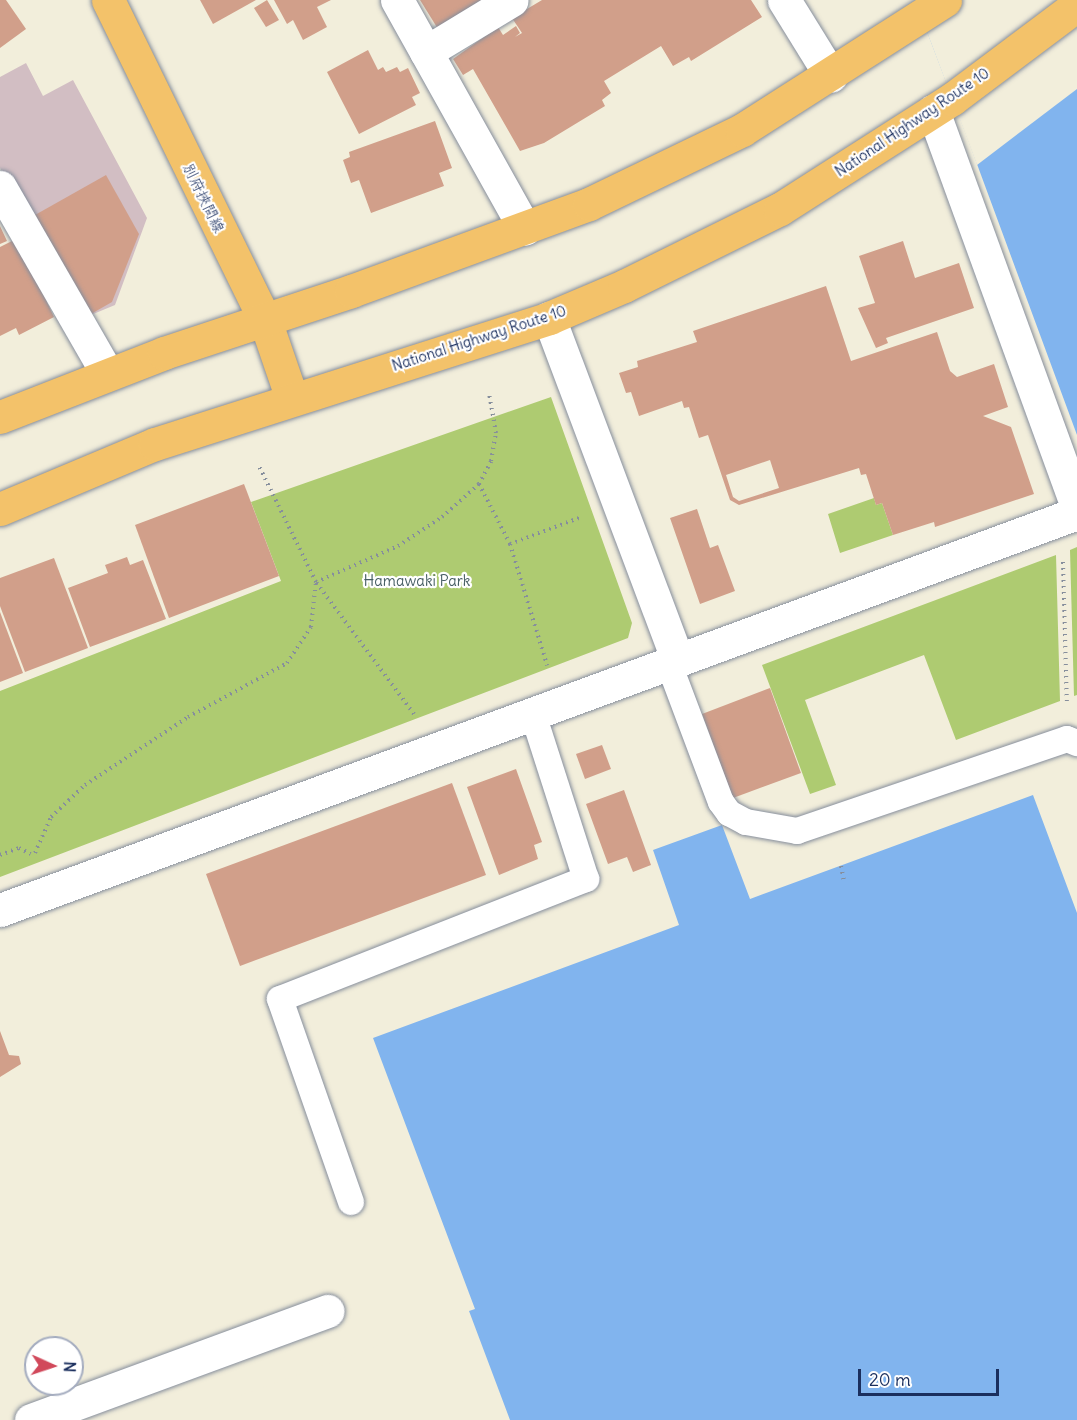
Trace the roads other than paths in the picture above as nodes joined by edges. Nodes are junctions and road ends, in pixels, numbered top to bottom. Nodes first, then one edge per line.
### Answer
1 (108, 0) edge
2 (398, 0) edge
3 (512, 0) edge
4 (784, 0) edge
5 (1077, 5) edge
6 (934, 9) edge
7 (426, 52) junction
8 (831, 76) junction
9 (943, 105) junction
10 (0, 187) edge
11 (525, 229) junction
12 (549, 318) junction
13 (265, 320) junction
14 (107, 373) junction
15 (292, 399) junction
16 (0, 417) edge
17 (0, 509) edge
18 (1070, 513) edge
19 (673, 662) junction
20 (546, 709) junction
21 (1072, 741) edge
22 (0, 910) edge
23 (351, 1202) dead end
24 (328, 1311) dead end
25 (32, 1420) edge

1 - 13 main road, 別府挾間線
2 - 7 street
3 - 7 street
4 - 8 street
5 - 9 main road, National Highway Route 10
6 - 8 main road
7 - 11 street
8 - 11 main road
9 - 12 main road, National Highway Route 10
9 - 18 street
10 - 14 street
11 - 13 main road
12 - 15 main road, National Highway Route 10
12 - 19 street
13 - 14 main road
13 - 15 main road, 別府挾間線
14 - 16 main road
15 - 17 main road, National Highway Route 10
18 - 19 street
19 - 20 street
19 - 21 lane
20 - 22 street
20 - 23 lane
24 - 25 street

